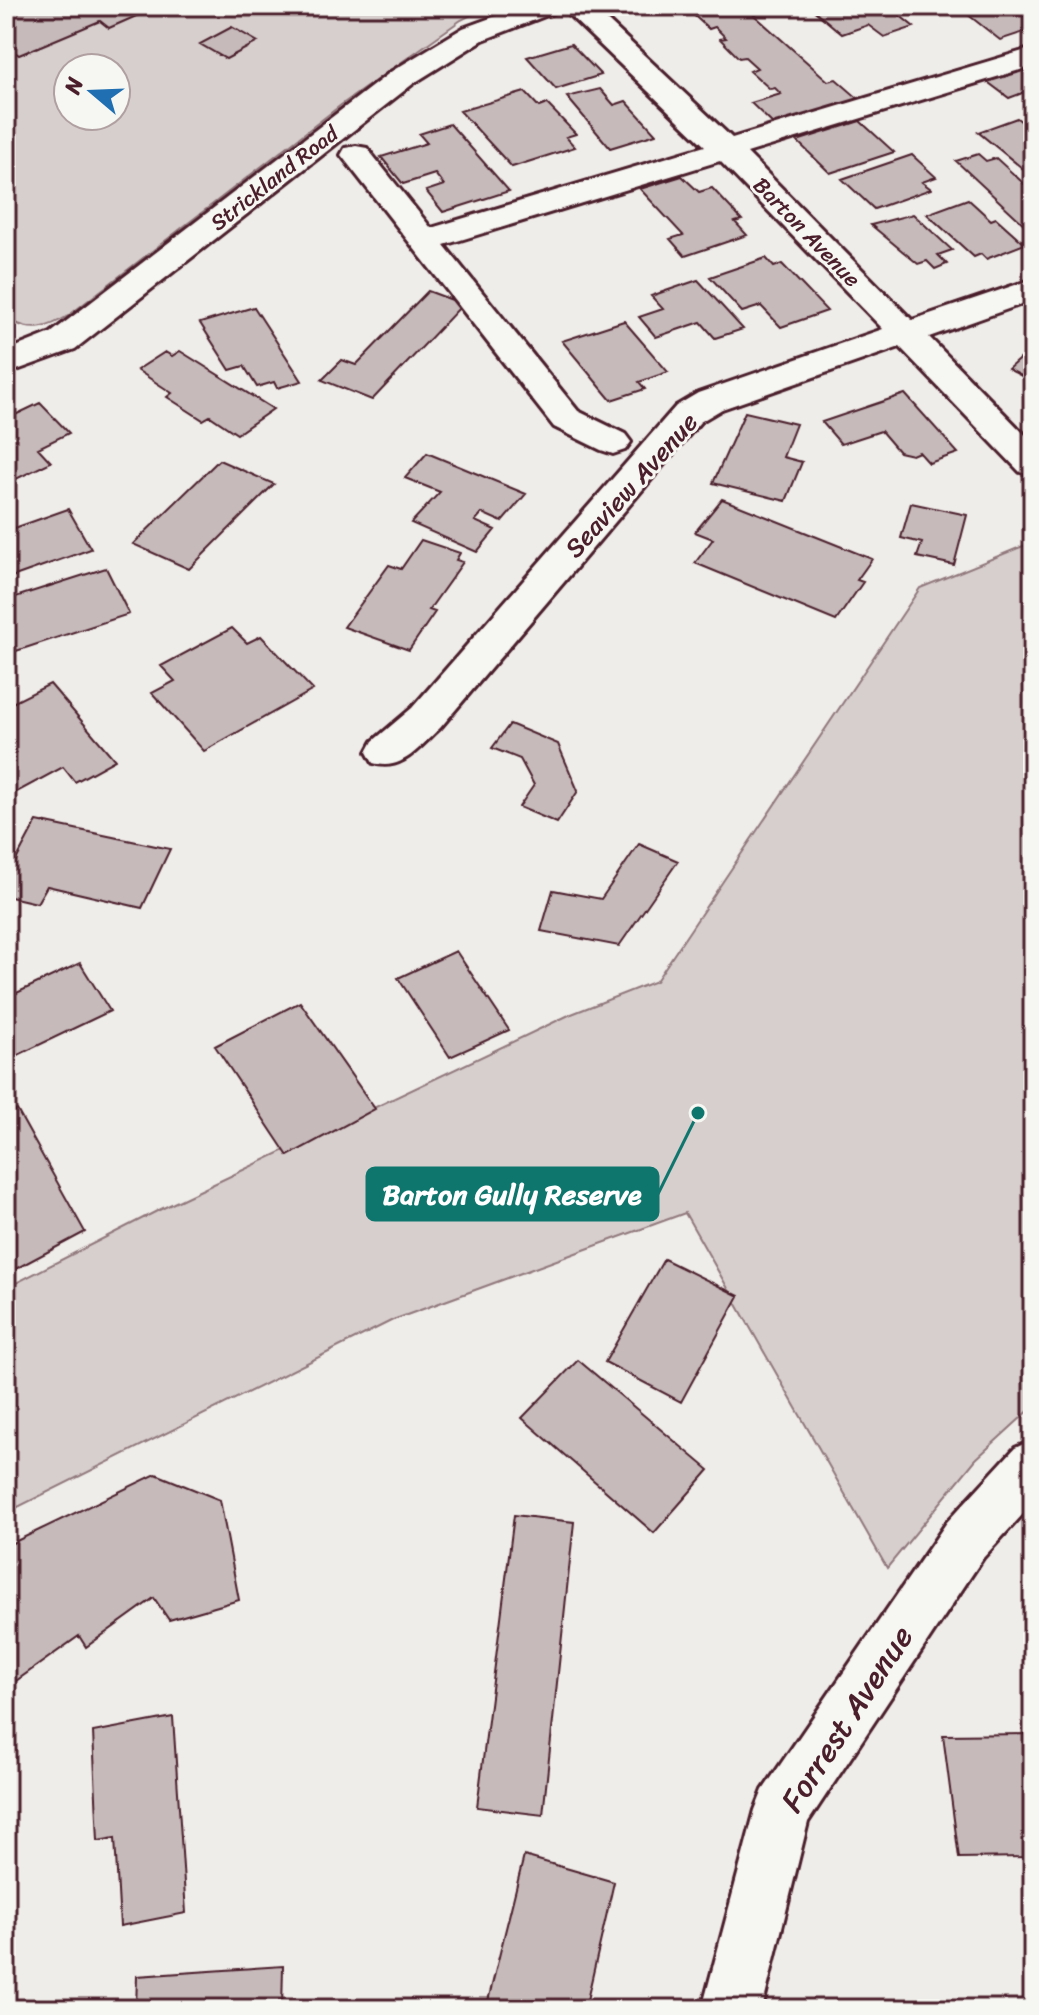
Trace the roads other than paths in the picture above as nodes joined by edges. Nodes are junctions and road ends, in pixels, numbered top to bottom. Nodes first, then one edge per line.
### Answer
1 (551, 6) edge
2 (575, 6) edge
3 (1033, 57) edge
4 (728, 151) junction
5 (356, 155) dead end
6 (425, 240) junction
7 (1033, 289) edge
8 (905, 333) junction
9 (6, 363) edge
10 (613, 442) dead end
11 (1033, 464) edge
12 (387, 752) dead end
13 (1033, 1465) edge
14 (732, 2009) edge

1 - 9 street, Strickland Road
2 - 4 street, Barton Avenue
3 - 4 street
4 - 6 street
4 - 8 street, Barton Avenue
5 - 6 street
6 - 10 street
7 - 8 street, Seaview Avenue
8 - 11 street, Barton Avenue
8 - 12 street, Seaview Avenue
13 - 14 street, Forrest Avenue

